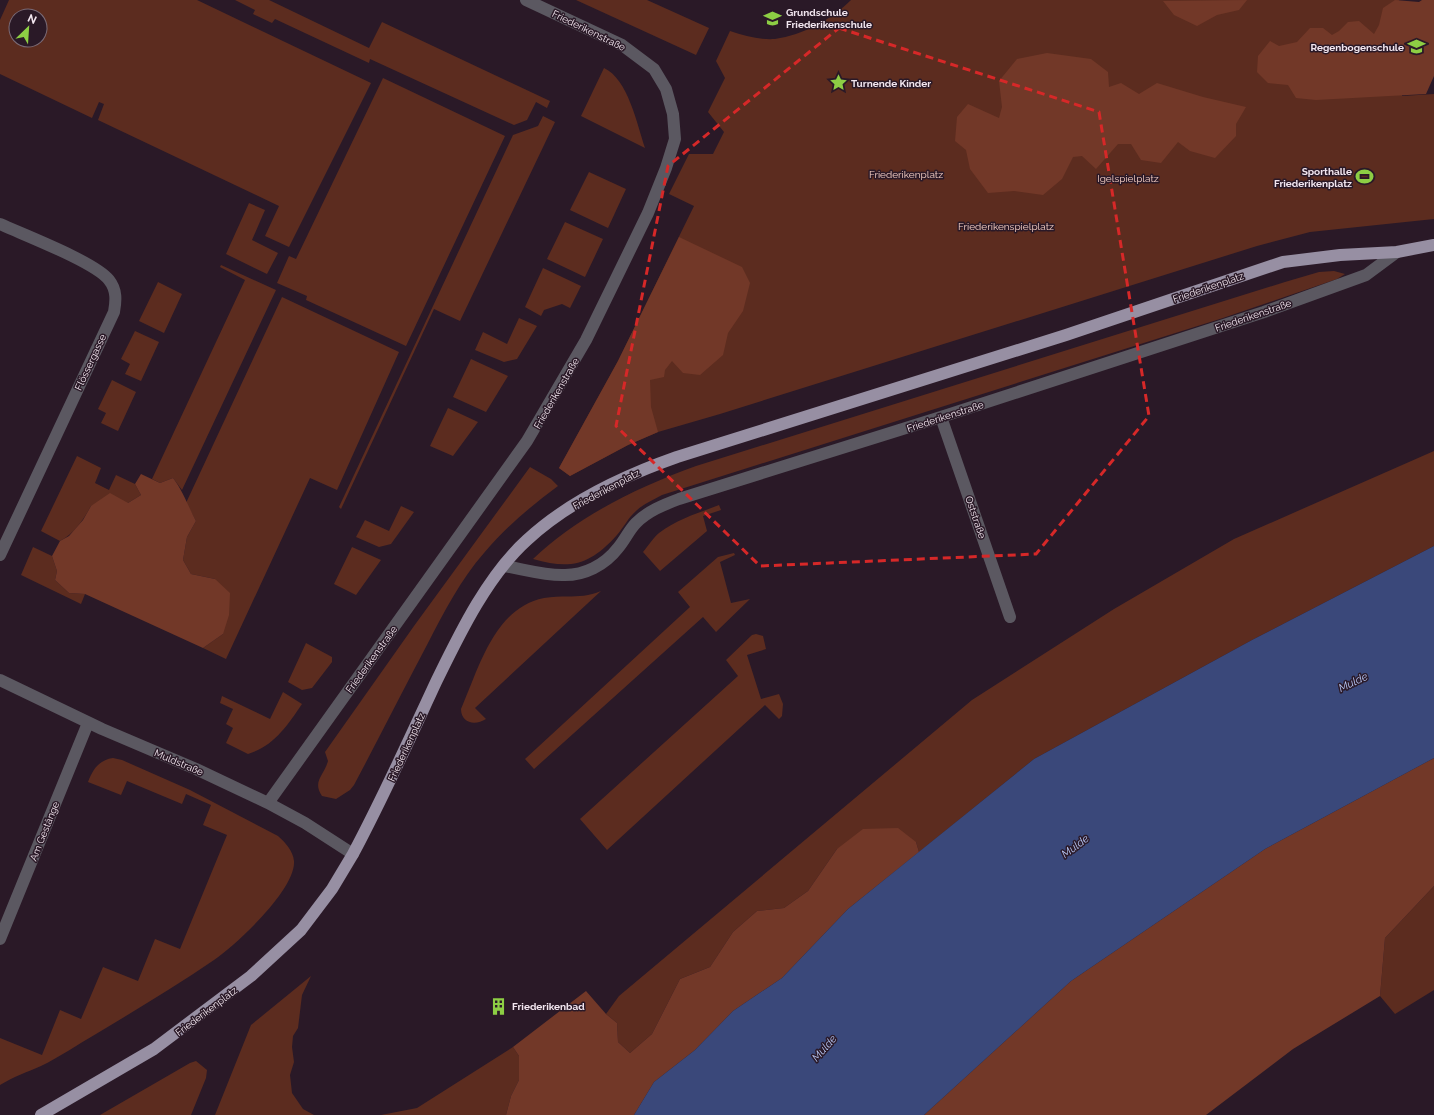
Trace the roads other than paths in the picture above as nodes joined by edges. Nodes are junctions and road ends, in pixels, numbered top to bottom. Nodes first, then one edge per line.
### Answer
1 (526, 0) edge
2 (0, 224) edge
3 (1434, 245) edge
4 (1397, 252) junction
5 (941, 417) junction
6 (0, 555) edge
7 (504, 566) junction
8 (1010, 617) dead end
9 (0, 680) edge
10 (88, 723) junction
11 (268, 803) junction
12 (353, 854) junction
13 (0, 939) edge
14 (41, 1115) edge

1 - 11 street, Friederikenstraße
2 - 6 street, Flössergasse
3 - 4 main road, Friederikenplatz
4 - 5 street, Friederikenstraße
4 - 7 main road, Friederikenplatz
5 - 7 street, Friederikenstraße
5 - 8 street, Oststraße
7 - 12 main road, Friederikenplatz
9 - 10 street, Muldstraße
10 - 11 street, Muldstraße
10 - 13 street, Am Gestänge
11 - 12 street, Muldstraße
12 - 14 main road, Friederikenplatz

